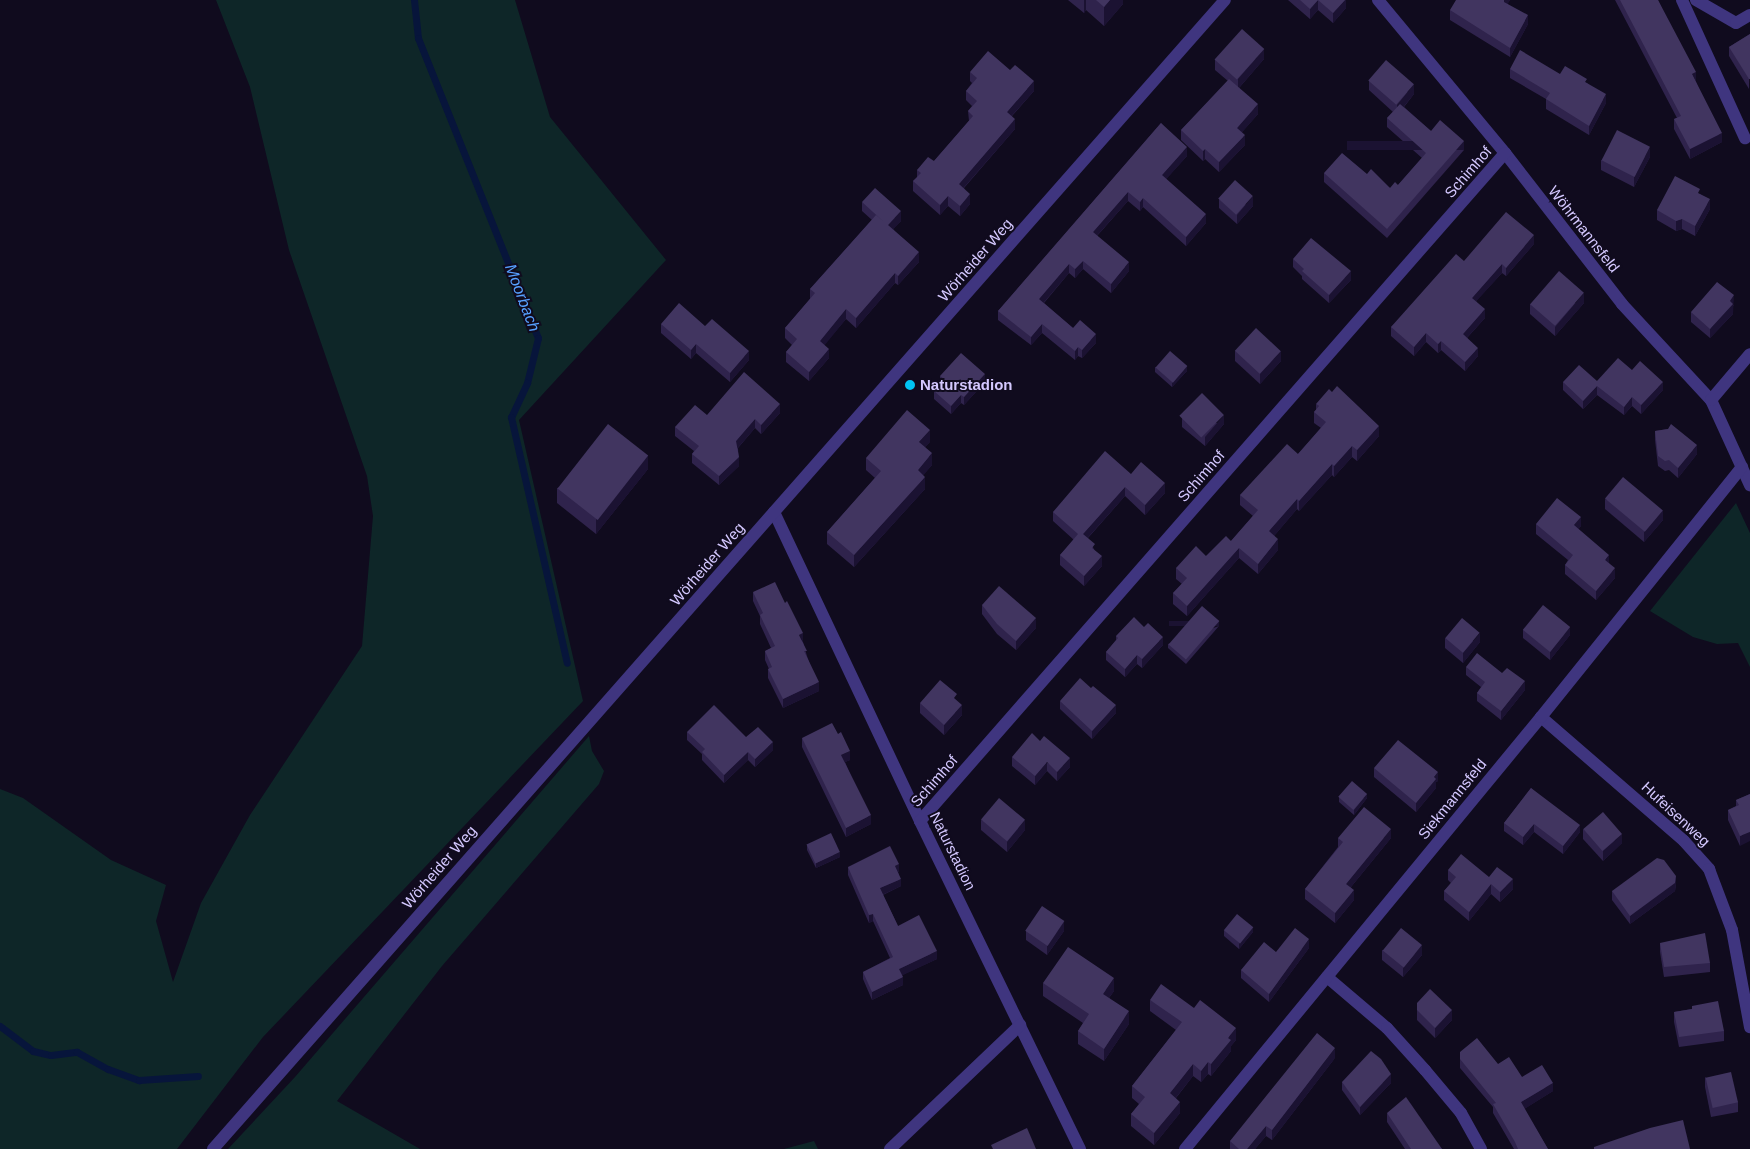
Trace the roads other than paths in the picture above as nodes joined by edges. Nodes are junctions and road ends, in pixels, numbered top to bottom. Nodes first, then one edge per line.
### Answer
1 (1225, 0) edge
2 (1378, 0) edge
3 (1682, 0) edge
4 (1696, 0) edge
5 (1750, 15) edge
6 (1745, 138) dead end
7 (1505, 153) junction
8 (1750, 354) edge
9 (1711, 400) junction
10 (1742, 467) junction
11 (1750, 485) edge
12 (774, 512) junction
13 (1541, 717) junction
14 (920, 821) junction
15 (1327, 977) junction
16 (1020, 1025) junction
17 (1750, 1027) edge
18 (213, 1149) edge
19 (890, 1149) edge
20 (1080, 1149) edge
21 (1185, 1149) edge
22 (1481, 1149) edge

1 - 12 street, Wörheider Weg
2 - 7 street, Wöhrmannsfeld
3 - 6 street
4 - 5 street
7 - 9 street, Wöhrmannsfeld
7 - 14 street, Schimhof
8 - 9 street
9 - 10 street, Wöhrmannsfeld
10 - 11 street, Wöhrmannsfeld
10 - 13 street, Siekmannsfeld
12 - 14 street, Naturstadion
12 - 18 street, Wörheider Weg
13 - 15 street, Siekmannsfeld
13 - 17 street, Hufeisenweg
14 - 16 street, Naturstadion
15 - 21 street, Siekmannsfeld
15 - 22 street
16 - 19 street
16 - 20 street, Naturstadion

